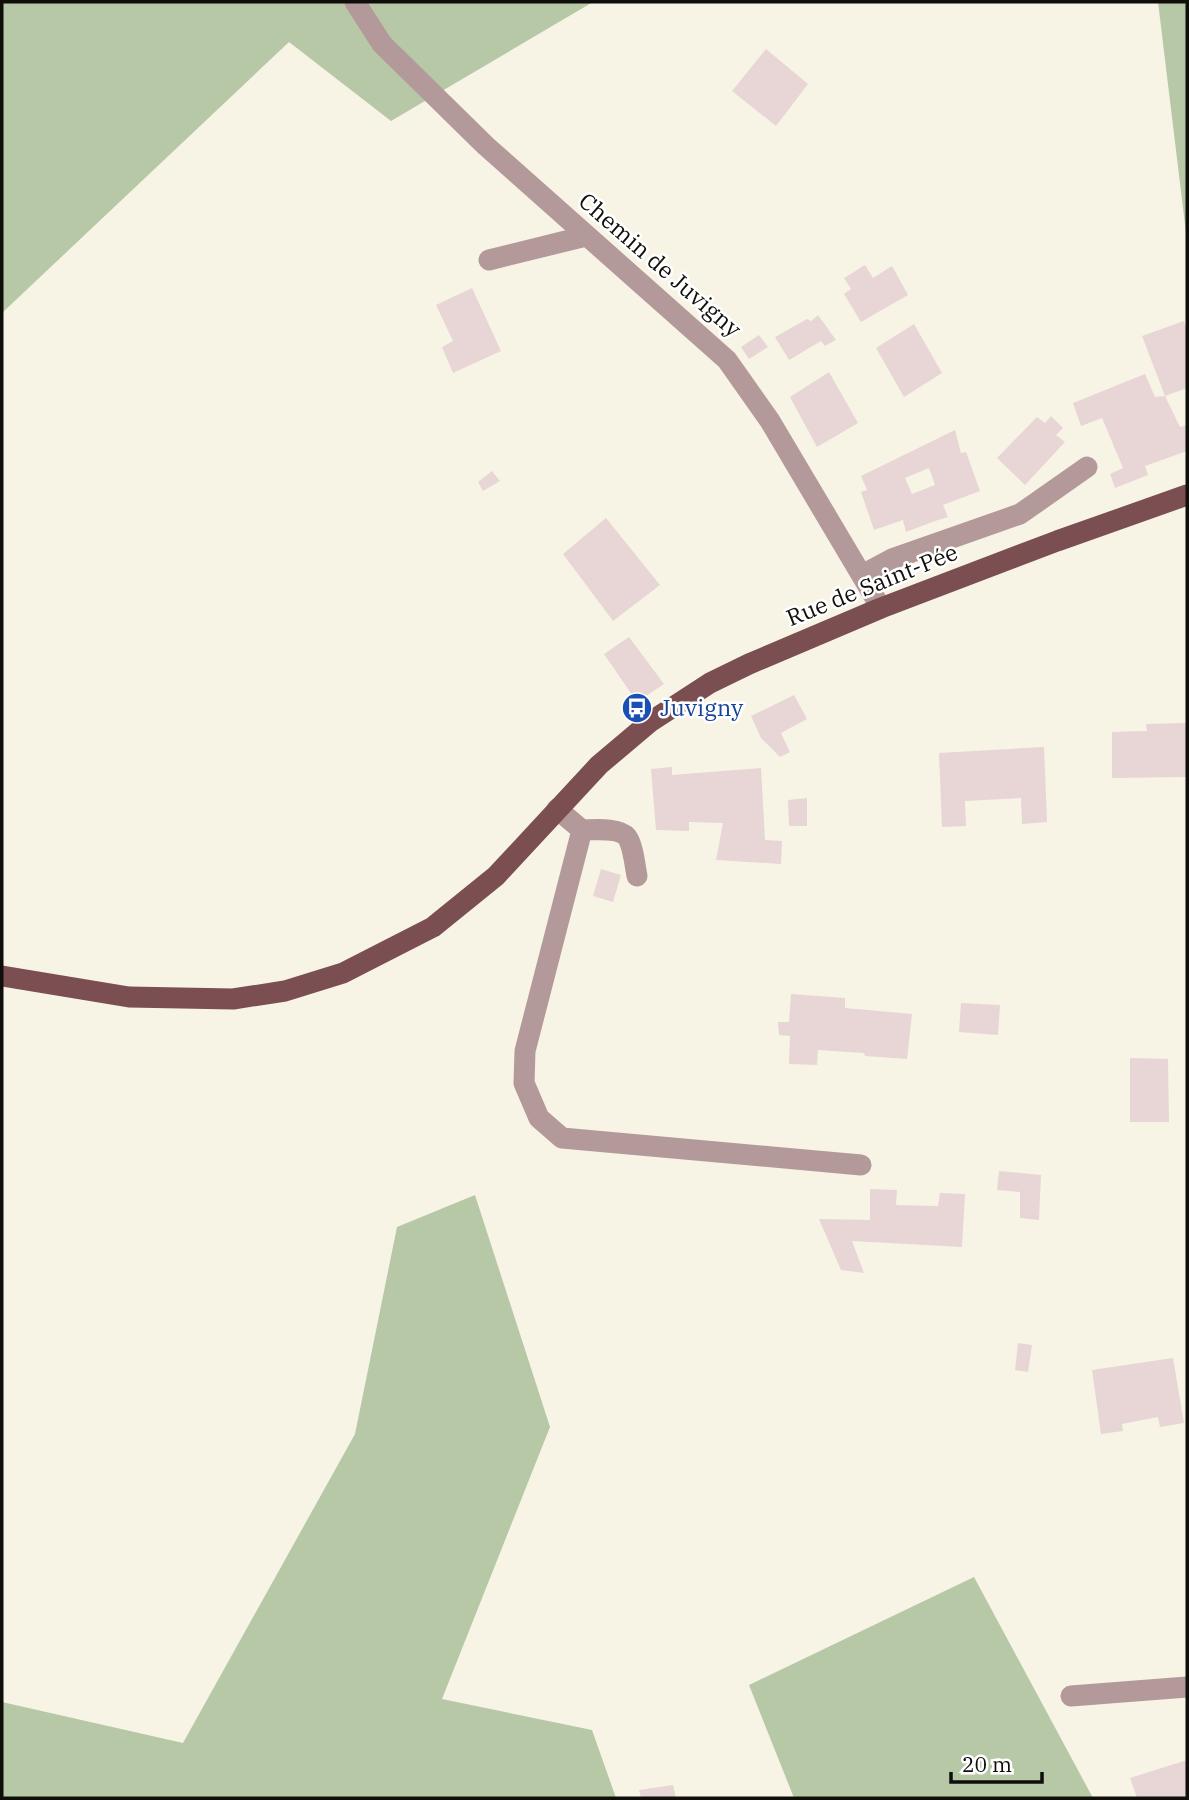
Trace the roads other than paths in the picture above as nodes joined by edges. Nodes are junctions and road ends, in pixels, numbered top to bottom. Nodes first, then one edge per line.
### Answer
1 (355, 2) edge
2 (586, 236) junction
3 (489, 260) dead end
4 (1087, 467) dead end
5 (1187, 495) edge
6 (862, 576) junction
7 (881, 608) junction
8 (557, 809) junction
9 (582, 830) junction
10 (637, 876) dead end
11 (2, 976) edge
12 (861, 1165) dead end
13 (1187, 1687) edge
14 (1071, 1696) dead end

1 - 2 street, Chemin de Juvigny
2 - 3 street
2 - 6 street, Chemin de Juvigny
4 - 6 street
5 - 7 main road, Rue de Saint-Pée
6 - 7 street, Chemin de Juvigny
7 - 8 main road, Rue de Saint-Pée
8 - 9 street
8 - 11 main road, Rue de Saint-Pée
9 - 10 street
9 - 12 street
13 - 14 street

